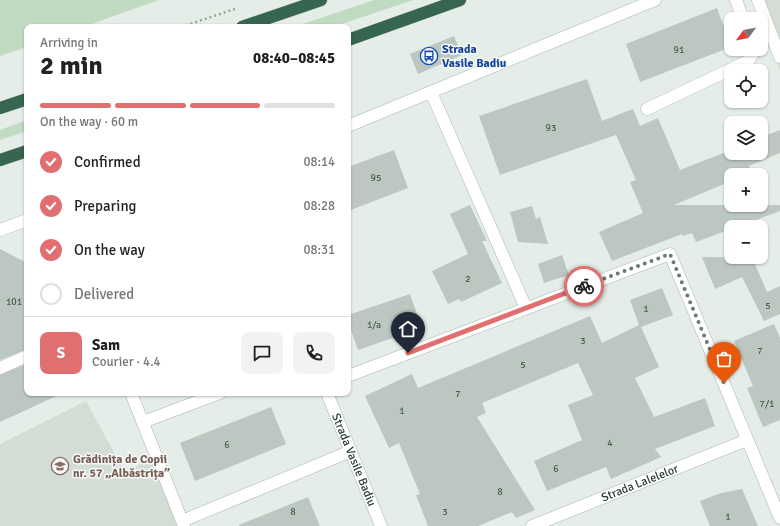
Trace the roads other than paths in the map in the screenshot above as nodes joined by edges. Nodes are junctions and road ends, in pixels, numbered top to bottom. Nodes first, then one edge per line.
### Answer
1 (321, 0) edge
2 (460, 0) edge
3 (655, 0) edge
4 (736, 0) edge
5 (758, 0) edge
6 (740, 12) edge
7 (251, 24) edge
8 (351, 39) edge
9 (752, 56) edge
10 (780, 57) edge
11 (431, 92) junction
12 (24, 100) edge
13 (0, 108) edge
14 (647, 109) dead end
15 (351, 125) edge
16 (24, 152) edge
17 (0, 160) edge
18 (24, 221) edge
19 (0, 230) edge
20 (526, 308) junction
21 (24, 357) edge
22 (0, 368) edge
23 (351, 375) edge
24 (132, 396) edge
25 (212, 396) edge
26 (328, 396) edge
27 (143, 422) junction
28 (747, 440) junction
29 (351, 451) junction
30 (780, 518) edge
31 (183, 524) edge
32 (381, 526) edge
33 (532, 526) edge

1 - 7 highway
2 - 8 highway
3 - 11 street
4 - 6 street
5 - 10 street
9 - 14 street
11 - 15 street
11 - 20 street
12 - 13 highway
16 - 17 highway
18 - 19 street
20 - 23 street
20 - 28 street
21 - 22 street
24 - 27 street
25 - 27 street
26 - 29 street, Strada Vasile Badiu
27 - 31 street
28 - 30 street
28 - 33 street, Strada Lalelelor
29 - 31 street
29 - 32 street, Strada Vasile Badiu

